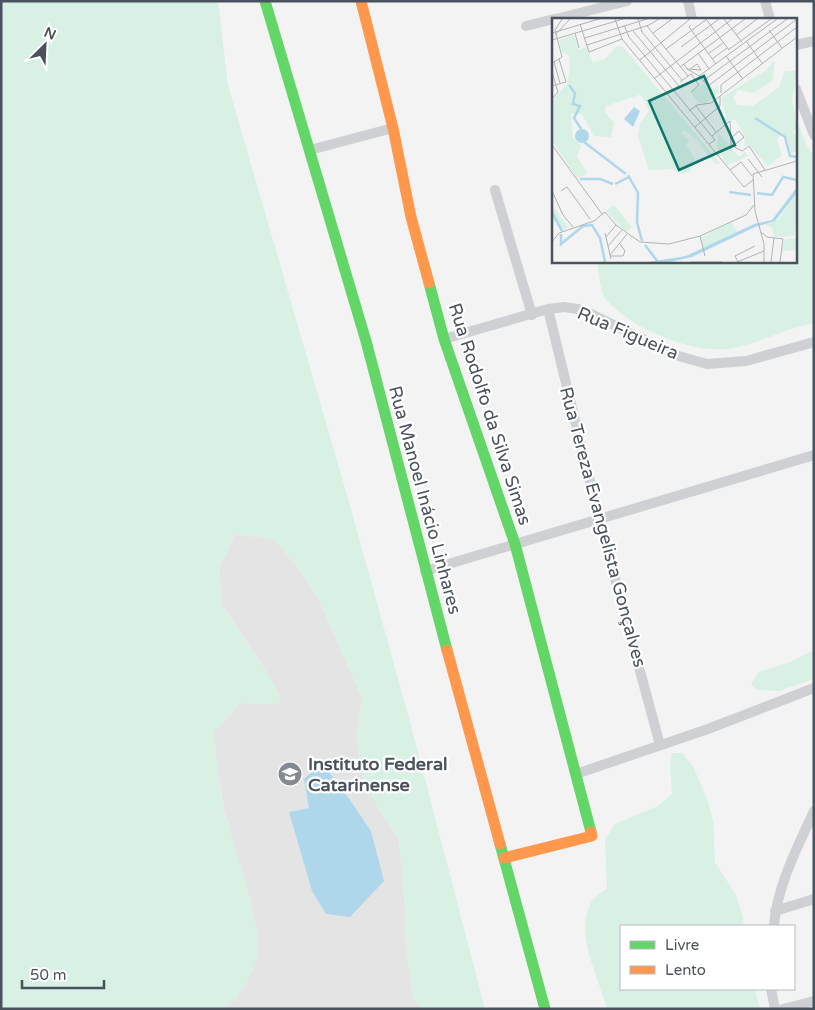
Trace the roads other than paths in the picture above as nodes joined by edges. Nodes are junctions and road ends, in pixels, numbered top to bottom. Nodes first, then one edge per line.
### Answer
1 (265, 1) edge
2 (360, 1) edge
3 (627, 1) edge
4 (688, 1) edge
5 (765, 1) edge
6 (559, 18) edge
7 (692, 18) edge
8 (770, 18) edge
9 (552, 20) edge
10 (526, 26) dead end
11 (814, 41) edge
12 (798, 45) edge
13 (798, 94) edge
14 (393, 128) junction
15 (814, 135) edge
16 (310, 150) junction
17 (495, 190) dead end
18 (548, 309) junction
19 (532, 315) junction
20 (444, 339) junction
21 (814, 342) edge
22 (814, 455) edge
23 (599, 519) junction
24 (515, 544) junction
25 (425, 571) junction
26 (814, 688) edge
27 (660, 745) junction
28 (576, 774) junction
29 (814, 811) edge
30 (504, 858) junction
31 (814, 899) edge
32 (775, 911) junction
33 (774, 925) edge
34 (770, 990) edge
35 (814, 1001) edge
36 (545, 1009) edge
37 (775, 1009) edge
38 (783, 1009) edge

1 - 16 main road, Rua Manoel Inácio Linhares
2 - 14 main road, Rua Rodolfo da Silva Simas
3 - 6 street
4 - 7 street
5 - 8 street
9 - 10 street
11 - 12 street
13 - 15 street
14 - 16 street
14 - 20 main road, Rua Rodolfo da Silva Simas
16 - 25 main road, Rua Manoel Inácio Linhares
17 - 19 street
18 - 19 street, Rua Figueira
18 - 21 street, Rua Figueira
18 - 23 street, Rua Tereza Evangelista Gonçalves
19 - 20 street, Rua Figueira
20 - 24 main road, Rua Rodolfo da Silva Simas
22 - 23 street
23 - 24 street
23 - 27 street, Rua Tereza Evangelista Gonçalves
24 - 25 street
24 - 28 main road, Rua Rodolfo da Silva Simas
25 - 30 main road, Rua Manoel Inácio Linhares
26 - 27 street
27 - 28 street
28 - 30 main road, Rua Rodolfo da Silva Simas
29 - 32 street
30 - 36 main road, Rua Manoel Inácio Linhares
31 - 32 street
32 - 33 street
34 - 37 street
35 - 38 street

